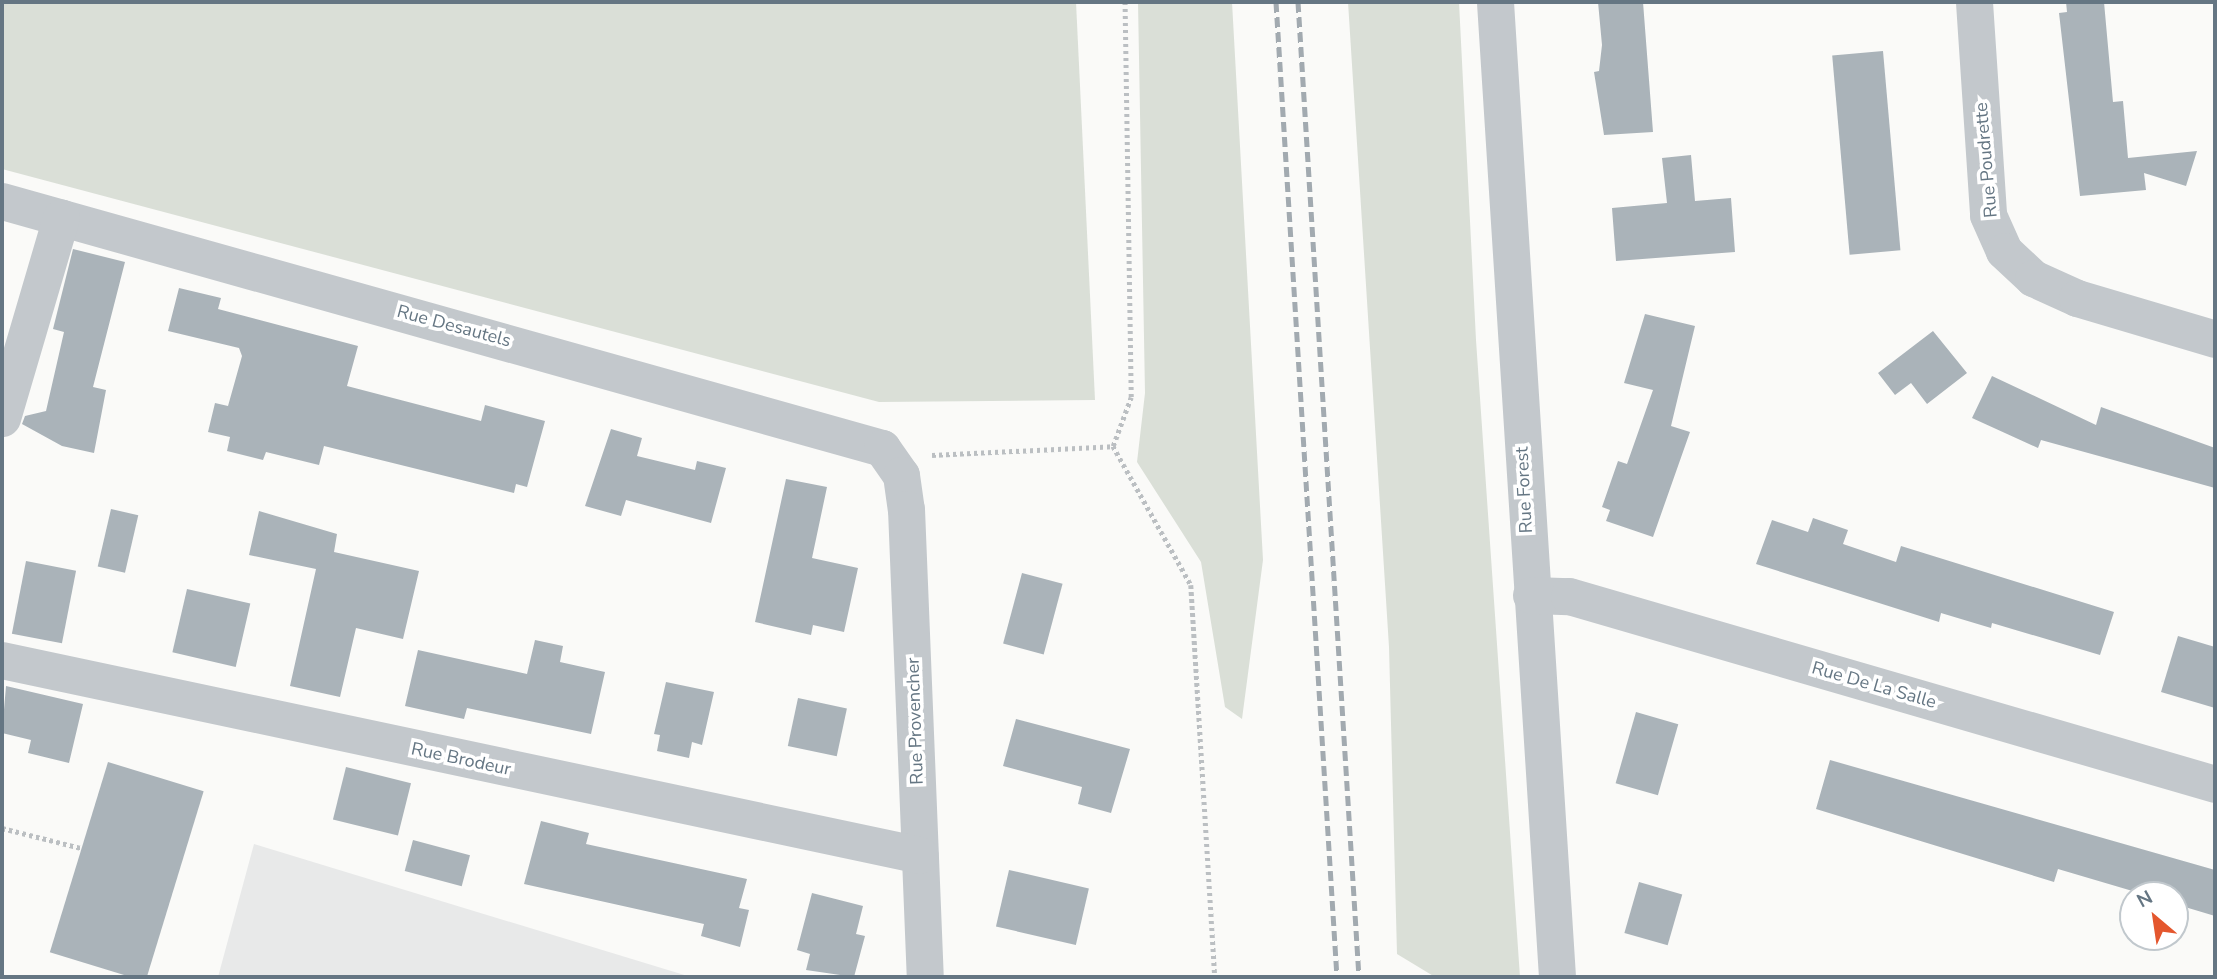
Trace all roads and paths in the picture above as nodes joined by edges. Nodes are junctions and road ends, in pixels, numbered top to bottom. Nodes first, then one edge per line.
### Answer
1 (1125, 2) edge
2 (1495, 2) edge
3 (1974, 2) edge
4 (2, 201) edge
5 (61, 217) junction
6 (2215, 339) edge
7 (2, 418) edge
8 (1113, 446) junction
9 (911, 460) junction
10 (1531, 595) junction
11 (2, 660) edge
12 (2215, 784) edge
13 (2, 828) edge
14 (81, 848) dead end
15 (920, 855) junction
16 (925, 977) edge
17 (1215, 977) edge
18 (1557, 977) edge

1 - 8 path
2 - 10 street, Rue Forest
3 - 6 street, Rue Poudrette
4 - 5 street, Rue Desautels
5 - 7 street
5 - 9 street, Rue Desautels
8 - 9 path
8 - 17 path
9 - 15 street, Rue Provencher
10 - 12 street, Rue De La Salle
10 - 18 street, Rue Forest
11 - 15 street, Rue Brodeur
13 - 14 path
15 - 16 street, Rue Provencher

